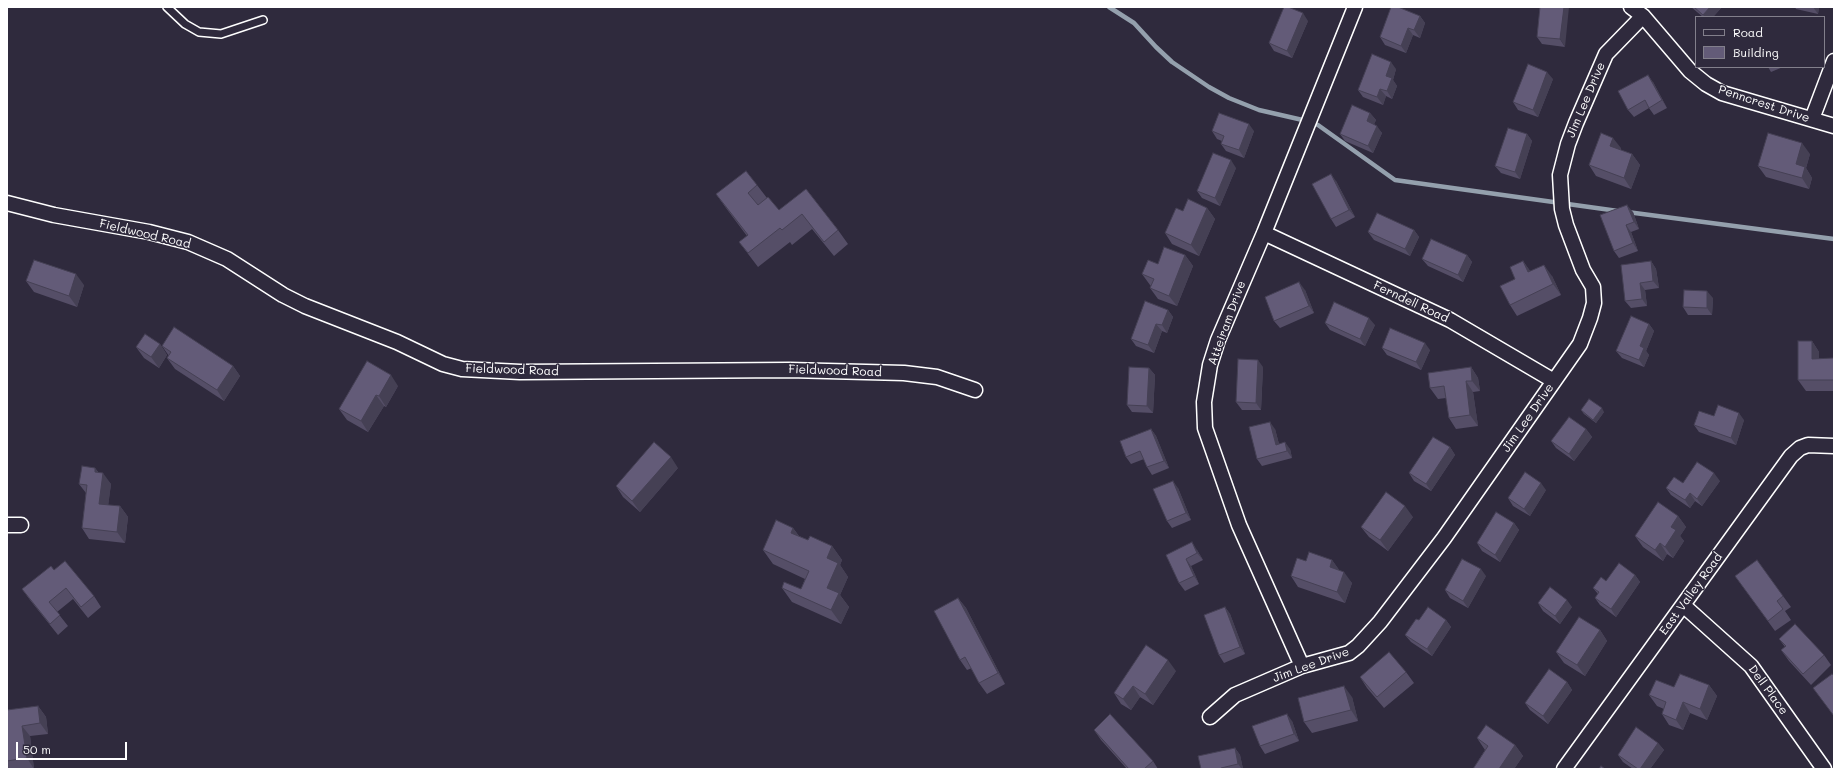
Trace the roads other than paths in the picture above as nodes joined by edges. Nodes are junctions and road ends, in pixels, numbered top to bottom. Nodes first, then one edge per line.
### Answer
1 (167, 7) edge
2 (1355, 7) edge
3 (1631, 7) edge
4 (1643, 16) junction
5 (263, 20) dead end
6 (1834, 61) edge
7 (1812, 120) junction
8 (1834, 126) edge
9 (7, 203) edge
10 (1264, 233) junction
11 (1554, 380) junction
12 (975, 390) dead end
13 (1834, 446) edge
14 (7, 525) edge
15 (21, 525) dead end
16 (1683, 605) junction
17 (1302, 666) junction
18 (1210, 717) dead end
19 (1564, 769) edge
20 (1824, 769) edge

1 - 5 lane
2 - 10 street, Atteiram Drive
3 - 4 street, Penncrest Drive
4 - 7 street, Penncrest Drive
4 - 11 street, Jim Lee Drive
6 - 7 street
7 - 8 street, Penncrest Drive
9 - 12 street, Fieldwood Road
10 - 11 street, Ferndell Road
10 - 17 street, Atteiram Drive
11 - 17 street, Jim Lee Drive
13 - 16 street, East Valley Road
14 - 15 street
16 - 19 street, East Valley Road
16 - 20 street, Dell Place
17 - 18 street, Jim Lee Drive

